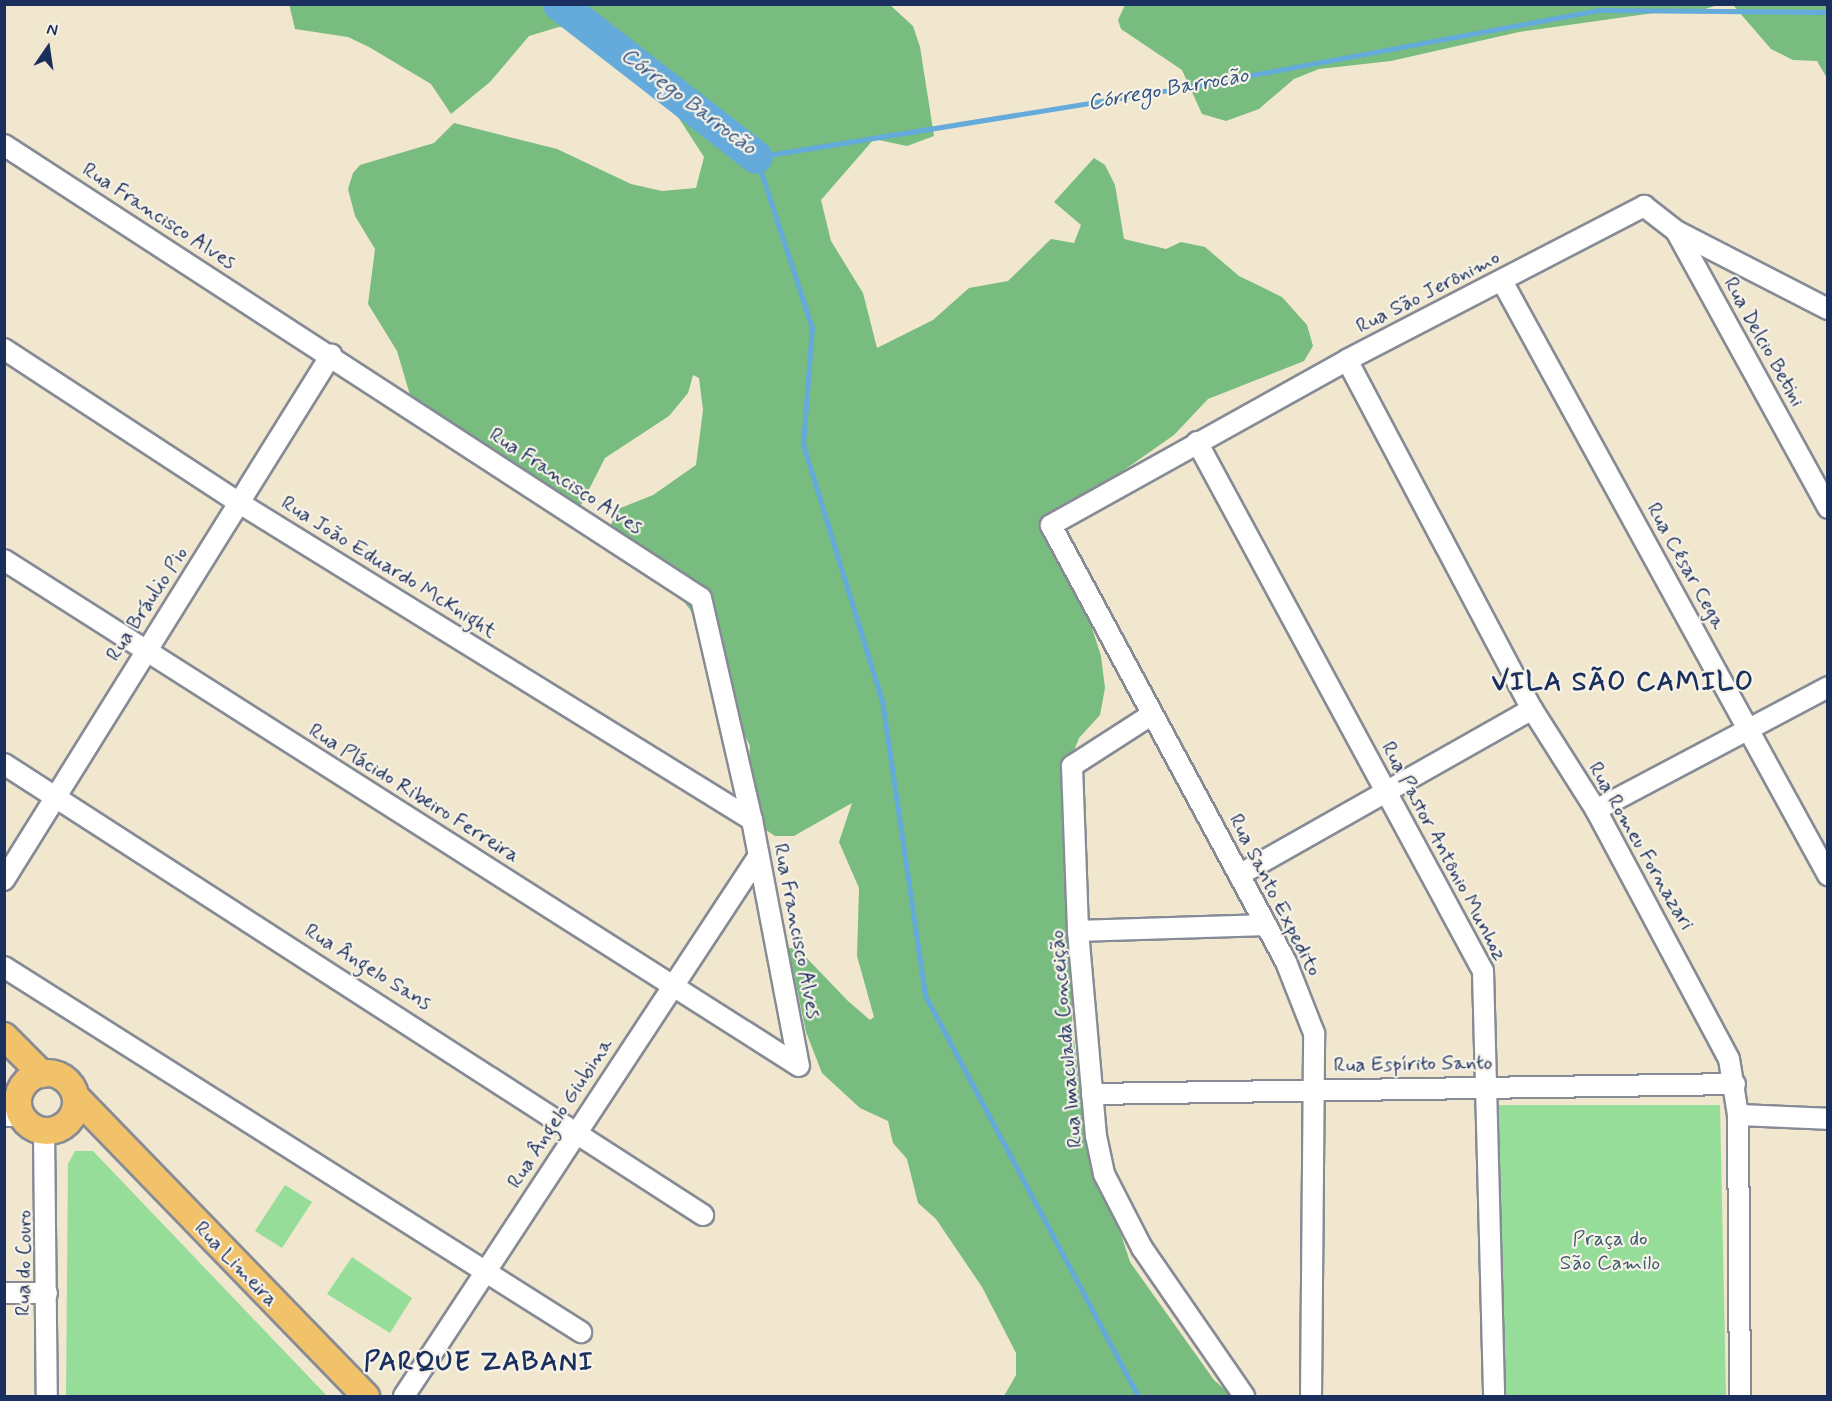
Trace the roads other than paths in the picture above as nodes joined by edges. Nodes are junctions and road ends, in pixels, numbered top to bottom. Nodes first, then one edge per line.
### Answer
1 (4, 145) edge
2 (1676, 231) junction
3 (1502, 281) junction
4 (1827, 309) edge
5 (4, 349) edge
6 (331, 355) junction
7 (1347, 360) junction
8 (1197, 442) junction
9 (241, 504) junction
10 (1827, 508) edge
11 (1051, 525) joint
12 (4, 560) edge
13 (144, 652) junction
14 (1827, 687) edge
15 (1532, 709) junction
16 (1151, 715) junction
17 (1747, 728) junction
18 (4, 764) edge
19 (1386, 791) junction
20 (55, 796) junction
21 (1596, 810) junction
22 (752, 820) junction
23 (758, 857) junction
24 (1239, 875) junction
25 (1827, 875) edge
26 (4, 880) edge
27 (1266, 925) junction
28 (1078, 931) junction
29 (4, 967) edge
30 (4, 983) edge
31 (31, 984) junction
32 (673, 984) junction
33 (4, 1036) edge
34 (4, 1049) edge
35 (800, 1066) joint
36 (34, 1078) junction
37 (1735, 1084) junction
38 (1489, 1087) junction
39 (1317, 1089) junction
40 (1092, 1094) junction
41 (76, 1097) junction
42 (1738, 1115) junction
43 (13, 1116) edge
44 (1827, 1119) edge
45 (69, 1122) junction
46 (577, 1129) junction
47 (108, 1130) junction
48 (44, 1131) junction
49 (703, 1215) dead end
50 (485, 1271) junction
51 (4, 1293) edge
52 (47, 1293) junction
53 (581, 1332) dead end
54 (47, 1396) edge
55 (366, 1396) edge
56 (404, 1396) edge
57 (1244, 1396) edge
58 (1311, 1396) edge
59 (1494, 1396) edge
60 (1740, 1396) edge

1 - 6 street, Rua Francisco Alves
2 - 3 street, Rua São Jerônimo
2 - 4 street, Rua São Jerônimo
2 - 10 street, Rua Delcio Betini
3 - 7 street, Rua São Jerônimo
3 - 17 street, Rua César Cega
5 - 9 street, Rua João Eduardo McKnight
6 - 9 street, Rua Bráulio Pio
6 - 22 street, Rua Francisco Alves
7 - 8 street, Rua São Jerônimo
7 - 15 street, Rua Romeu Fornazari
8 - 11 street, Rua São Jerônimo
8 - 19 street, Rua Pastor Antônio Munhoz
9 - 13 street, Rua Bráulio Pio
9 - 22 street, Rua João Eduardo McKnight
11 - 16 street, Rua Santo Expedito
12 - 13 street, Rua Plácido Ribeiro Ferreira
13 - 20 street, Rua Bráulio Pio
13 - 32 street, Rua Plácido Ribeiro Ferreira
14 - 17 street
15 - 19 street
15 - 21 street, Rua Romeu Fornazari
16 - 24 street, Rua Santo Expedito
16 - 28 street, Rua Imaculada Conceição
17 - 21 street
17 - 25 street, Rua César Cega
18 - 20 street, Rua Ângelo Sans
19 - 24 street
19 - 38 street, Rua Pastor Antônio Munhoz
20 - 26 street, Rua Bráulio Pio
20 - 46 street, Rua Ângelo Sans
21 - 37 street, Rua Romeu Fornazari
22 - 23 street, Rua Francisco Alves
23 - 32 street, Rua Ângelo Giubina
23 - 35 street, Rua Francisco Alves
24 - 27 street, Rua Santo Expedito
27 - 28 street
27 - 39 street, Rua Santo Expedito
28 - 40 street, Rua Imaculada Conceição
29 - 31 street
30 - 31 street
31 - 50 street
32 - 35 street, Rua Plácido Ribeiro Ferreira
32 - 46 street, Rua Ângelo Giubina
33 - 36 main road
34 - 36 main road
36 - 41 main road
36 - 43 main road
37 - 38 street, Rua Espírito Santo
37 - 42 street, Rua Romeu Fornazari
38 - 39 street, Rua Espírito Santo
38 - 59 street, Rua Pastor Antônio Munhoz
39 - 40 street, Rua Espírito Santo
39 - 58 street, Rua Santo Expedito
40 - 57 street, Rua Imaculada Conceição
41 - 45 main road
41 - 47 main road, Rua Limeira
42 - 44 street
42 - 60 street, Rua Romeu Fornazari
43 - 48 main road
45 - 47 main road
45 - 48 main road
46 - 49 street, Rua Ângelo Sans
46 - 50 street, Rua Ângelo Giubina
47 - 55 main road, Rua Limeira
48 - 52 street, Rua do Couro
50 - 53 street
50 - 56 street, Rua Ângelo Giubina
51 - 52 street
52 - 54 street, Rua do Couro

